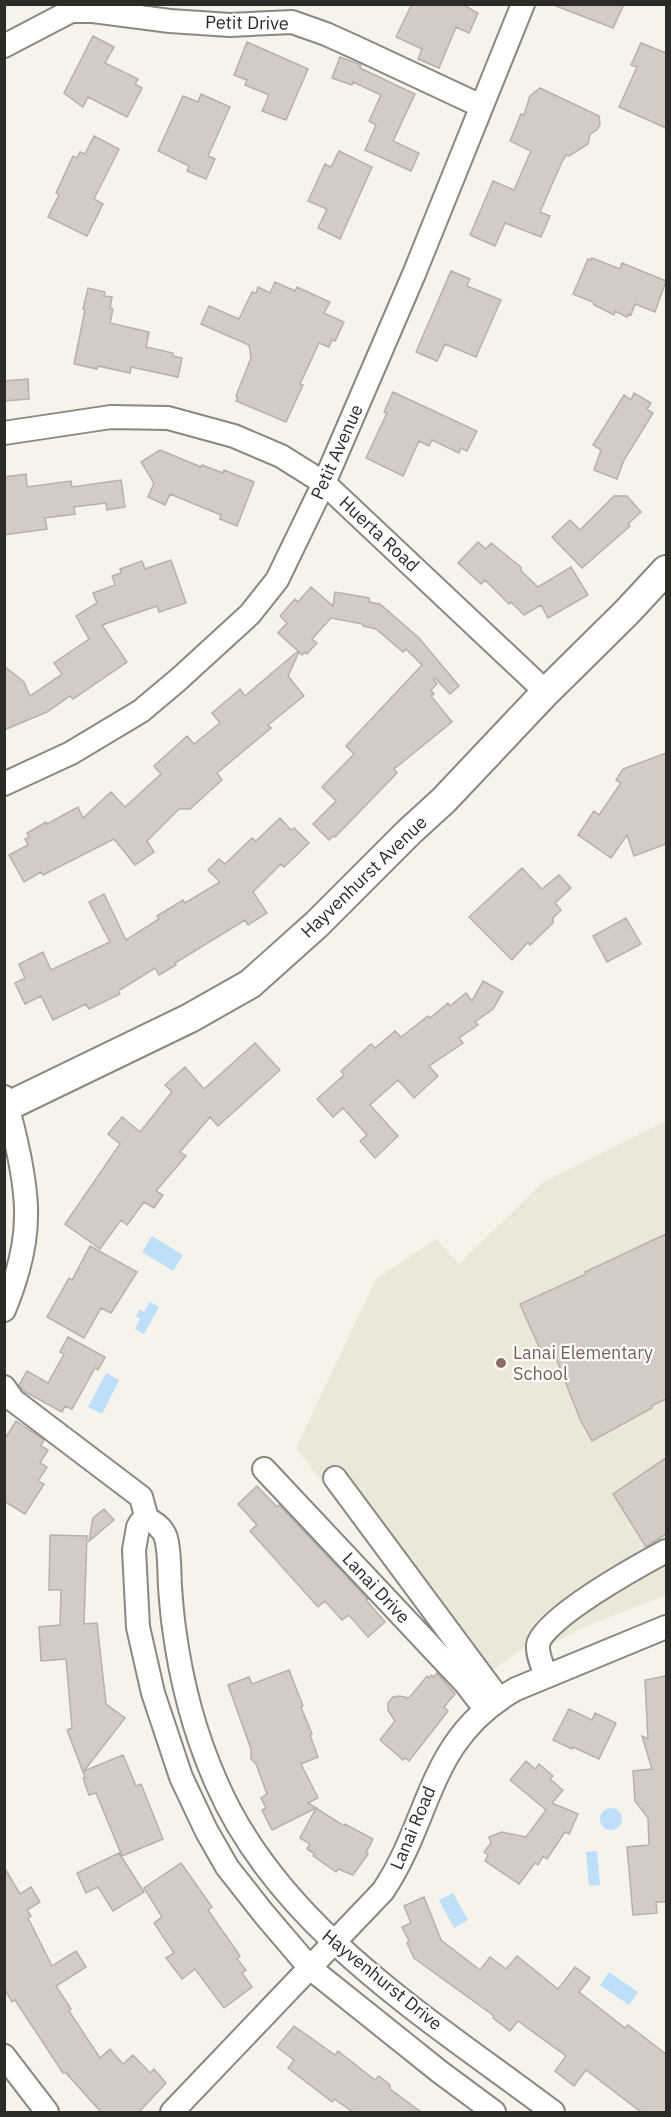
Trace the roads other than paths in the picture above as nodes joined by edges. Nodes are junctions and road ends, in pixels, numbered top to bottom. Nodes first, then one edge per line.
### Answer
1 (523, 4) edge
2 (4, 46) edge
3 (481, 106) junction
4 (4, 433) edge
5 (324, 483) junction
6 (666, 570) edge
7 (546, 692) junction
8 (4, 784) edge
9 (6, 1104) edge
10 (4, 1310) edge
11 (4, 1387) edge
12 (264, 1469) dead end
13 (335, 1478) dead end
14 (147, 1519) junction
15 (666, 1551) edge
16 (666, 1627) edge
17 (546, 1676) junction
18 (492, 1704) junction
19 (334, 1943) junction
20 (310, 1968) junction
21 (4, 2056) edge
22 (47, 2112) edge
23 (172, 2112) edge
24 (494, 2112) edge
25 (553, 2112) edge

1 - 3 street, Petit Avenue
2 - 3 street, Petit Drive
3 - 5 street, Petit Avenue
4 - 5 street, Huerta Road
5 - 7 street, Huerta Road
5 - 8 street, Petit Avenue
6 - 7 main road, Hayvenhurst Avenue
7 - 9 main road, Hayvenhurst Avenue
9 - 10 street
11 - 14 street, Hayvenhurst Drive
12 - 18 street, Lanai Drive
13 - 18 street
14 - 19 street, Hayvenhurst Drive
14 - 20 street, Hayvenhurst Drive
15 - 17 street
16 - 17 street, Lanai Road
17 - 18 street, Lanai Road
18 - 19 street, Lanai Road
19 - 20 street, Lanai Road
19 - 25 street, Hayvenhurst Drive
20 - 23 street, Lanai Road
20 - 24 street, Hayvenhurst Drive
21 - 22 street

